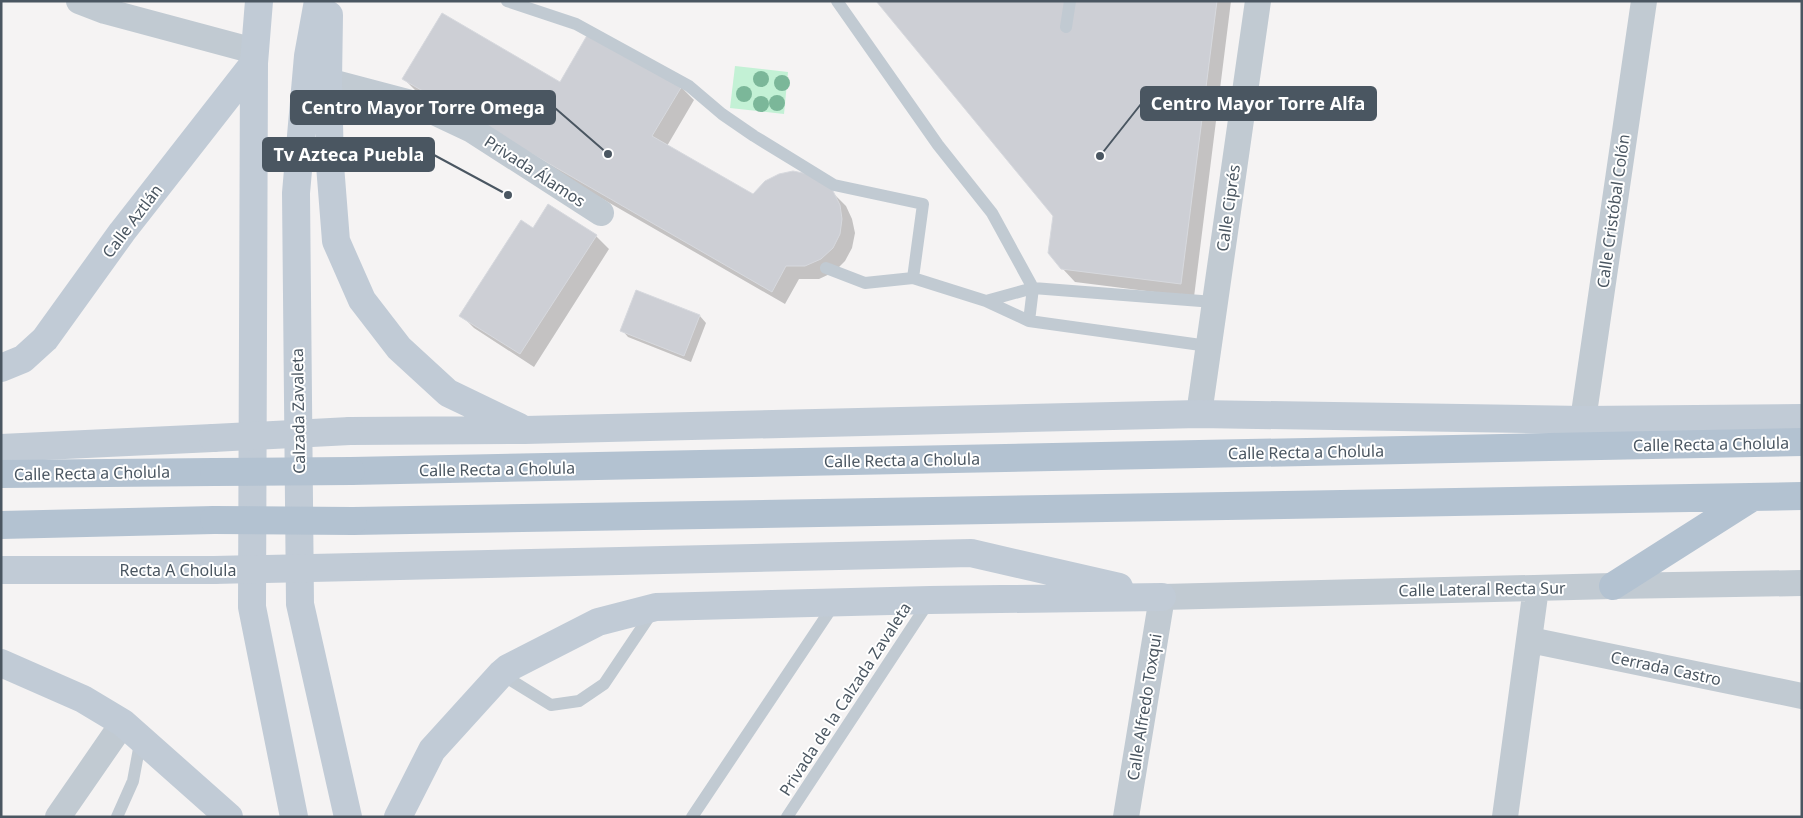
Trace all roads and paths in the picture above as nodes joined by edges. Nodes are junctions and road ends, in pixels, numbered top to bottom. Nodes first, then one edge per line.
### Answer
1 (79, 1) edge
2 (260, 1) edge
3 (318, 1) edge
4 (329, 1) edge
5 (507, 1) edge
6 (837, 1) edge
7 (1070, 1) edge
8 (1258, 1) edge
9 (1644, 1) edge
10 (1066, 27) dead end
11 (254, 57) junction
12 (328, 81) junction
13 (600, 213) dead end
14 (826, 268) dead end
15 (913, 278) junction
16 (1033, 288) junction
17 (986, 301) junction
18 (1214, 302) junction
19 (1029, 321) junction
20 (1208, 346) junction
21 (1, 368) edge
22 (1198, 414) junction
23 (1802, 418) edge
24 (1582, 420) junction
25 (525, 430) junction
26 (1802, 442) edge
27 (1, 448) edge
28 (1, 474) edge
29 (1754, 496) junction
30 (1802, 496) edge
31 (1, 525) edge
32 (1, 570) edge
33 (1802, 583) edge
34 (1614, 586) junction
35 (1536, 588) junction
36 (1162, 597) junction
37 (930, 600) junction
38 (836, 603) junction
39 (656, 607) junction
40 (1530, 640) junction
41 (1, 663) edge
42 (501, 674) junction
43 (1802, 696) edge
44 (132, 731) junction
45 (58, 817) edge
46 (116, 817) edge
47 (229, 817) edge
48 (294, 817) edge
49 (348, 817) edge
50 (398, 817) edge
51 (692, 817) edge
52 (787, 817) edge
53 (1126, 817) edge
54 (1505, 817) edge

1 - 11 street
2 - 11 main road
3 - 49 main road, Calzada Zavaleta
4 - 12 main road
5 - 15 lane
6 - 16 lane
7 - 10 lane
8 - 18 street, Calle Ciprés
9 - 24 street, Calle Cristóbal Colón
11 - 21 main road, Calle Aztlán
11 - 48 main road
12 - 13 street, Privada Álamos
12 - 25 main road
14 - 15 lane
15 - 17 lane
16 - 17 lane
16 - 18 lane
16 - 19 lane
17 - 19 lane
18 - 20 street, Calle Ciprés
19 - 20 lane
20 - 22 street, Calle Ciprés
22 - 24 main road
22 - 25 main road
23 - 24 main road
25 - 27 main road, bridge
26 - 28 main road, Calle Recta a Cholula, bridge
29 - 30 main road
29 - 31 main road, bridge
29 - 34 main road
32 - 36 main road, Recta A Cholula, bridge
33 - 34 street, Calle Lateral Recta Sur
34 - 35 street, Calle Lateral Recta Sur
35 - 36 street, Calle Lateral Recta Sur
35 - 40 street
36 - 37 main road
36 - 53 street, Calle Alfredo Toxqui
37 - 38 main road
37 - 52 lane, Privada de la Calzada Zavaleta
38 - 39 main road
38 - 51 lane
39 - 42 main road
39 - 42 lane
40 - 43 street, Cerrada Castro
40 - 54 street
41 - 44 main road
42 - 50 main road
44 - 45 street
44 - 46 lane
44 - 47 main road

